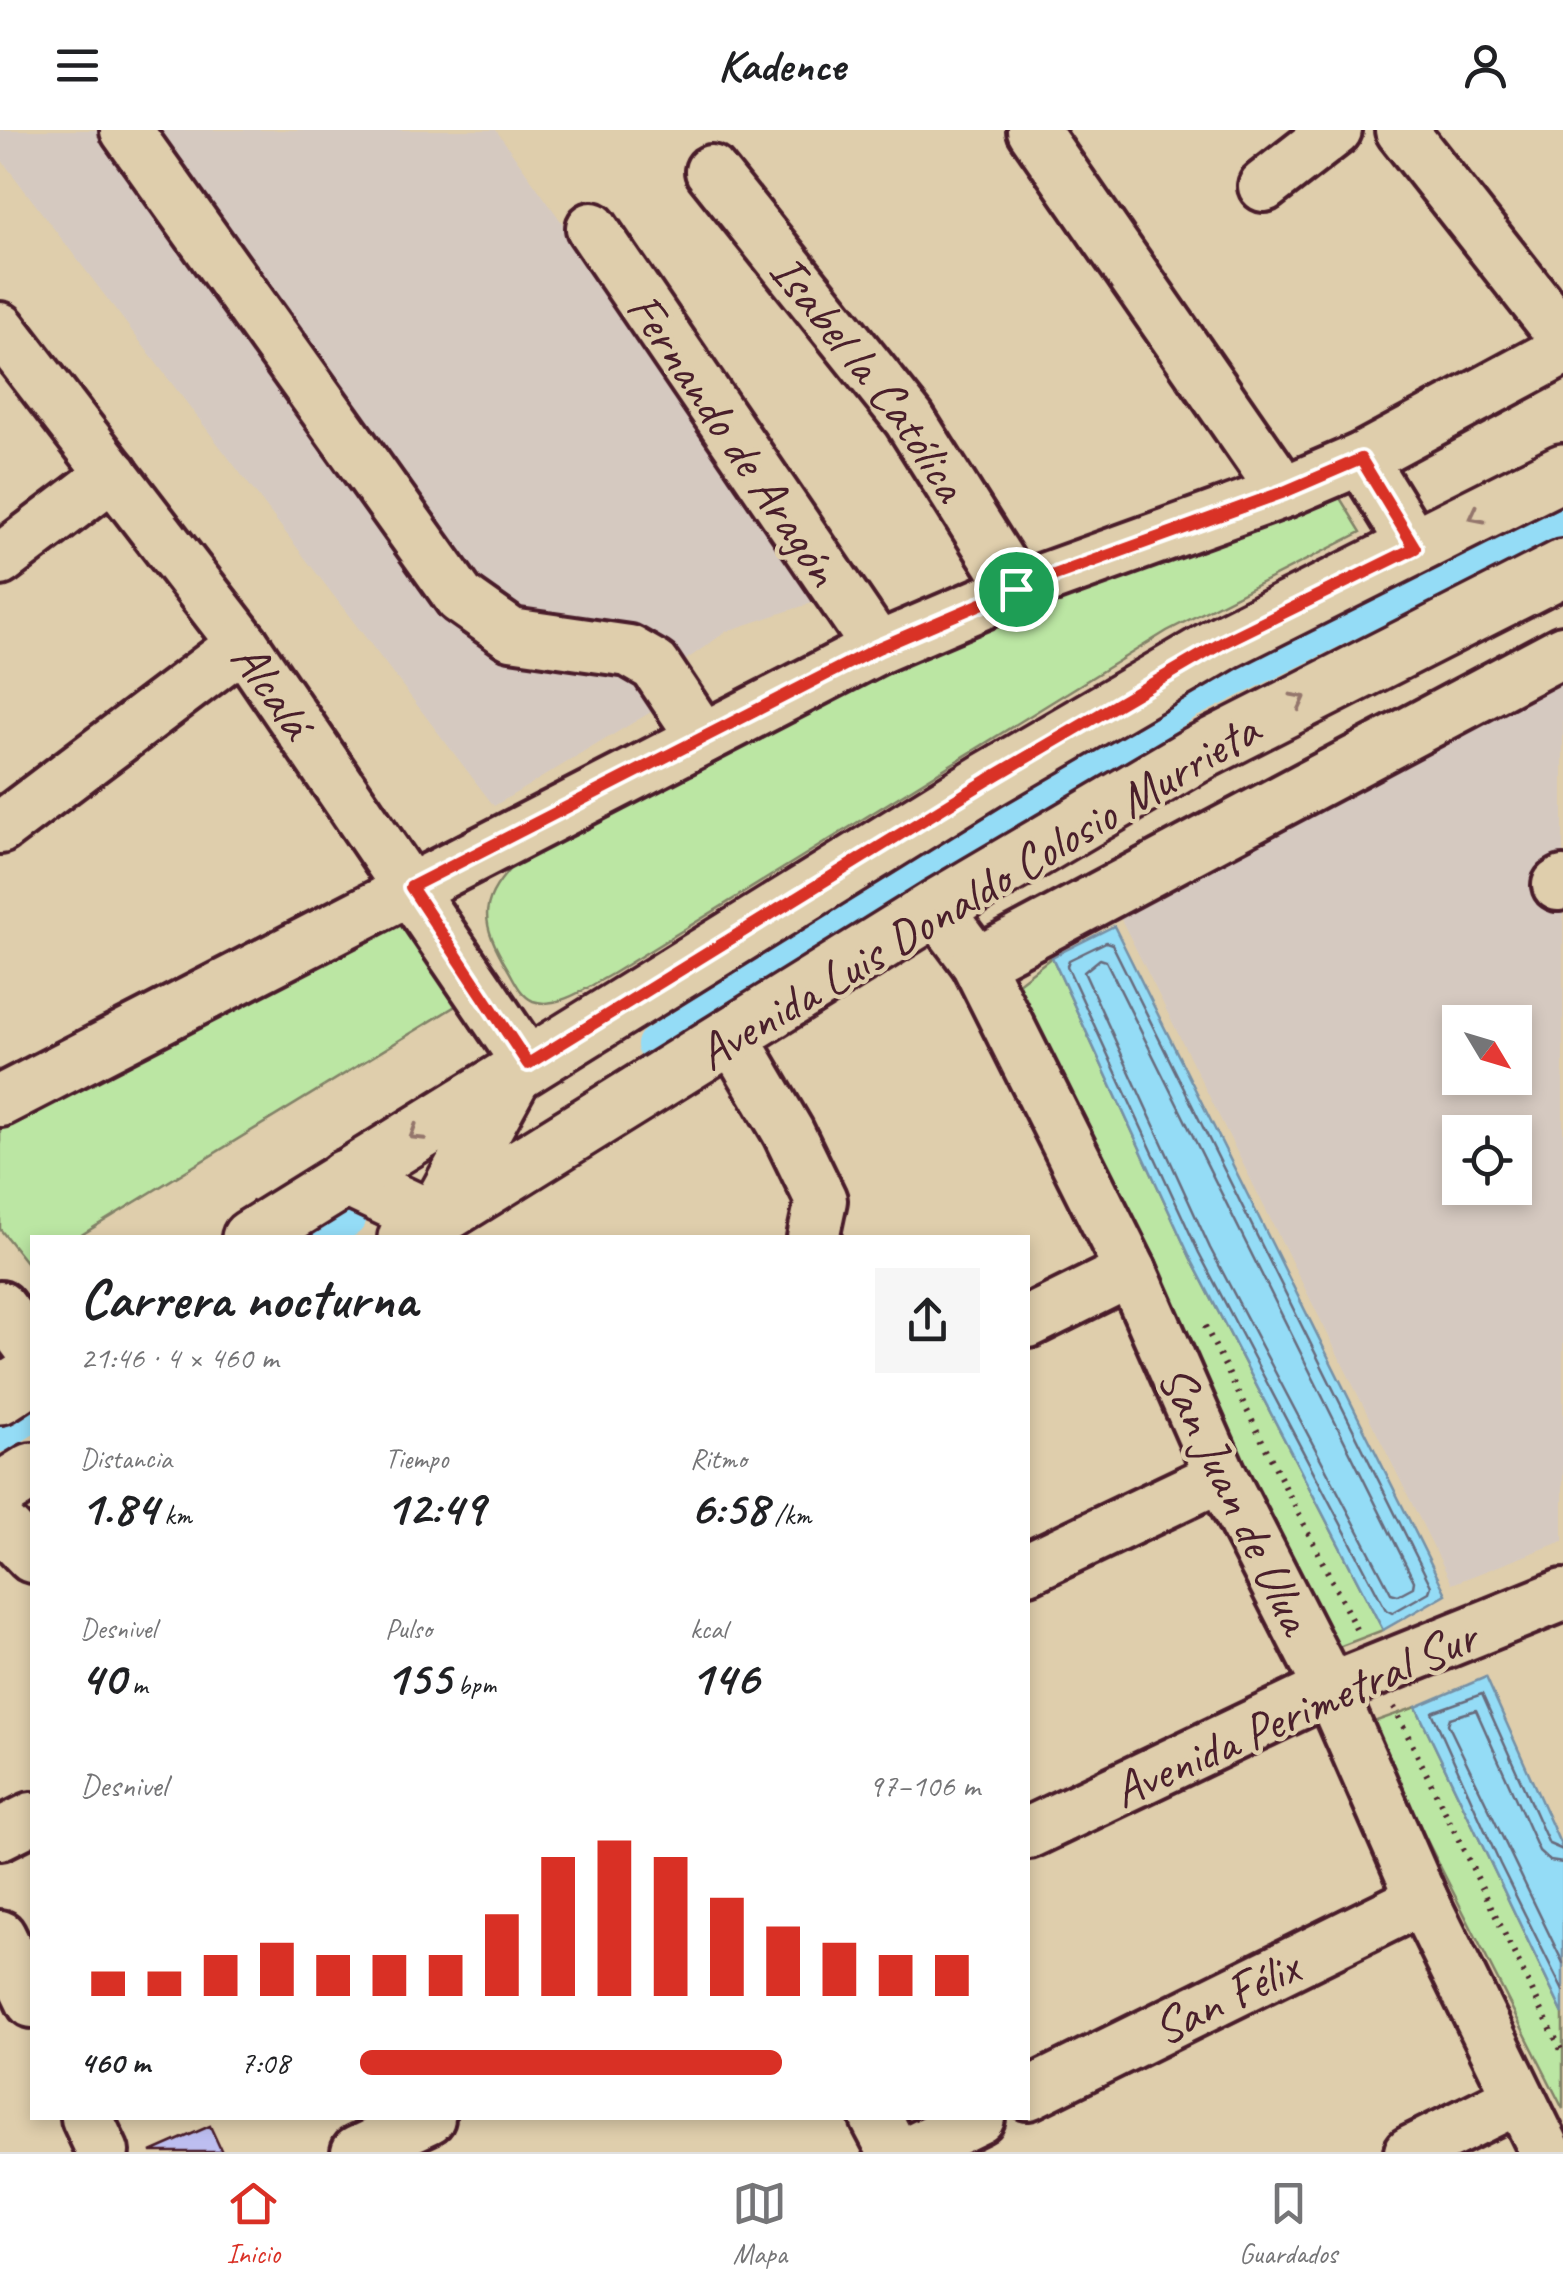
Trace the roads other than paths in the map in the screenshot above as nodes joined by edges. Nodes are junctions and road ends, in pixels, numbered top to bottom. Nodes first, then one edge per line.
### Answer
1 (126, 130) edge
2 (1032, 130) edge
3 (1336, 130) edge
4 (1401, 130) edge
5 (711, 171) dead end
6 (1264, 186) dead end
7 (592, 228) dead end
8 (0, 328) edge
9 (1563, 336) edge
10 (1563, 350) edge
11 (1361, 459) junction
12 (1563, 472) edge
13 (113, 474) junction
14 (1284, 492) junction
15 (1415, 548) junction
16 (0, 560) edge
17 (1563, 568) edge
18 (1016, 589) junction
19 (243, 644) junction
20 (878, 648) junction
21 (1563, 650) edge
22 (703, 738) junction
23 (0, 828) edge
24 (411, 887) junction
25 (936, 908) junction
26 (977, 962) junction
27 (624, 1005) junction
28 (731, 1035) junction
29 (522, 1068) junction
30 (667, 1075) junction
31 (0, 1102) edge
32 (508, 1174) junction
33 (345, 1178) junction
34 (428, 1232) edge
35 (255, 1235) edge
36 (814, 1235) edge
37 (1130, 1271) junction
38 (0, 1307) edge
39 (1030, 1321) edge
40 (30, 1347) edge
41 (30, 1376) edge
42 (0, 1396) edge
43 (30, 1471) edge
44 (1221, 1476) junction
45 (0, 1491) edge
46 (0, 1524) edge
47 (30, 1554) edge
48 (1030, 1567) edge
49 (1563, 1595) edge
50 (1330, 1689) junction
51 (30, 1819) edge
52 (1030, 1833) edge
53 (0, 1834) edge
54 (1422, 1899) junction
55 (0, 1936) edge
56 (30, 1998) edge
57 (1030, 2093) edge
58 (1520, 2098) junction
59 (88, 2120) edge
60 (426, 2120) edge
61 (877, 2120) edge
62 (975, 2120) edge
63 (103, 2152) edge
64 (356, 2152) edge
65 (894, 2152) edge
66 (909, 2152) edge
67 (1410, 2152) edge
68 (1546, 2152) edge

1 - 22 street
2 - 14 street
3 - 6 street
4 - 9 street
5 - 18 street, Isabel la Católica
7 - 20 street, Fernando de Aragón
8 - 13 street, Alcalá
10 - 11 street
11 - 14 street
11 - 15 street
12 -> 15 main road, Avenida Luis Donaldo Colosio Murrieta
13 - 16 street
13 - 19 street, Alcalá
14 - 18 street
15 - 27 main road, Avenida Luis Donaldo Colosio Murrieta
25 -> 17 main road, Avenida Luis Donaldo Colosio Murrieta
18 - 20 street
19 - 23 street
19 - 24 street, Alcalá
20 - 22 street
21 - 26 street
22 - 24 street
24 - 29 street, Alcalá
24 - 31 street
25 - 26 street, San Juan de Ulua
25 - 28 main road, Avenida Luis Donaldo Colosio Murrieta
26 - 37 street, San Juan de Ulua
27 - 29 main road, Avenida Luis Donaldo Colosio Murrieta
27 - 30 main road
28 - 30 main road, Avenida Luis Donaldo Colosio Murrieta
28 - 36 street
29 - 32 main road
29 -> 33 main road, Avenida Luis Donaldo Colosio Murrieta
29 - 34 main road
30 - 32 main road, Avenida Luis Donaldo Colosio Murrieta
32 - 34 main road, Avenida Luis Donaldo Colosio Murrieta
33 - 34 main road
33 - 35 main road, Avenida Luis Donaldo Colosio Murrieta
37 - 39 street
37 - 44 street, San Juan de Ulua
38 - 40 street
41 - 42 main road
43 - 45 main road
44 - 48 street
44 - 50 street, San Juan de Ulua
46 - 47 street
49 - 50 street, Avenida Perimetral Sur
50 - 52 street, Avenida Perimetral Sur
50 - 54 street, San Juan de Ulua
51 - 53 street
54 - 57 street, San Félix
54 - 58 street, San Juan de Ulua
55 - 56 street
58 - 67 street
58 - 68 street, San Juan de Ulua
59 - 63 street
60 - 64 street
61 - 65 street
62 - 66 street

